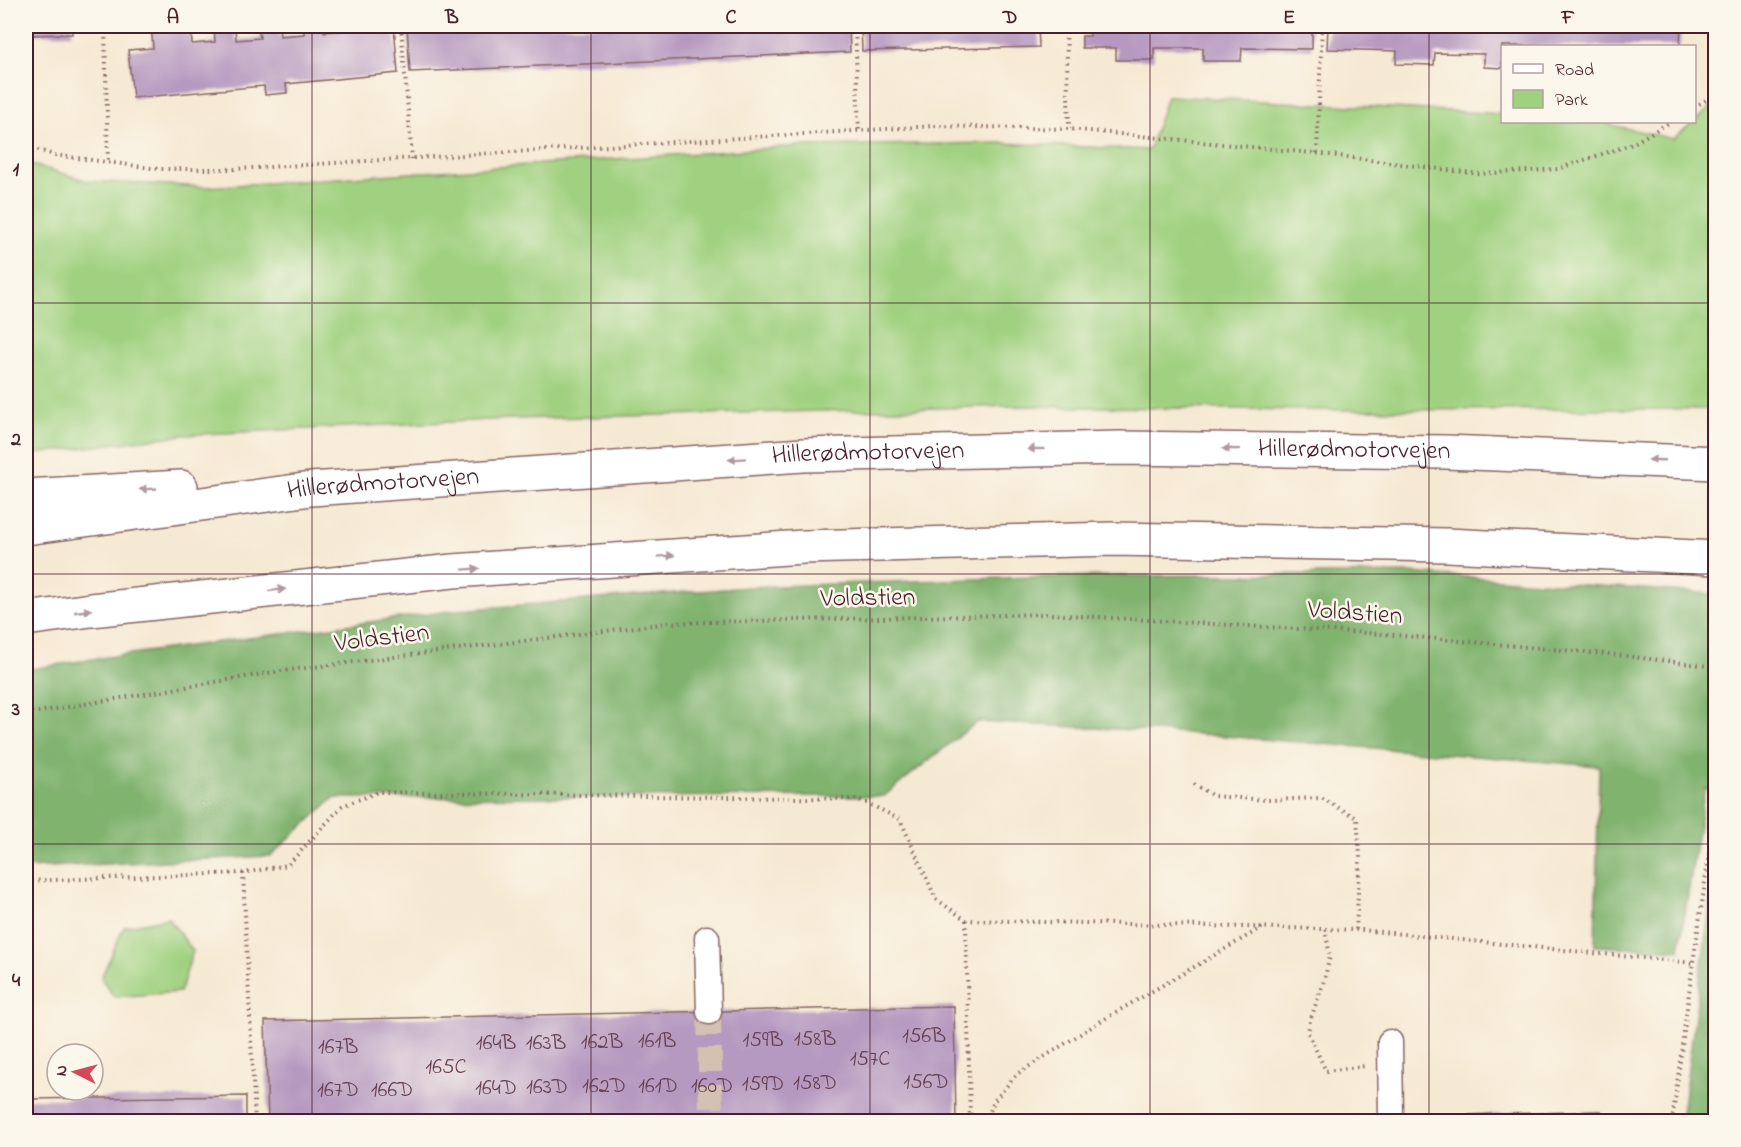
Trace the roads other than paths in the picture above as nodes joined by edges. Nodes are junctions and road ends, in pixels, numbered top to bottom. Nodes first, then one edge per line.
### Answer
1 (1716, 463) edge
2 (311, 489) junction
3 (26, 496) edge
4 (26, 528) edge
5 (1716, 558) edge
6 (26, 619) edge
7 (707, 938) dead end
8 (709, 1012) tunnel mouth
9 (1390, 1053) road end
10 (1391, 1117) dead end

1 -> 2 highway, Hillerødmotorvejen
2 -> 3 highway
2 - 4 highway, Hillerødmotorvejen
6 -> 5 highway
7 - 8 street
9 - 10 street

